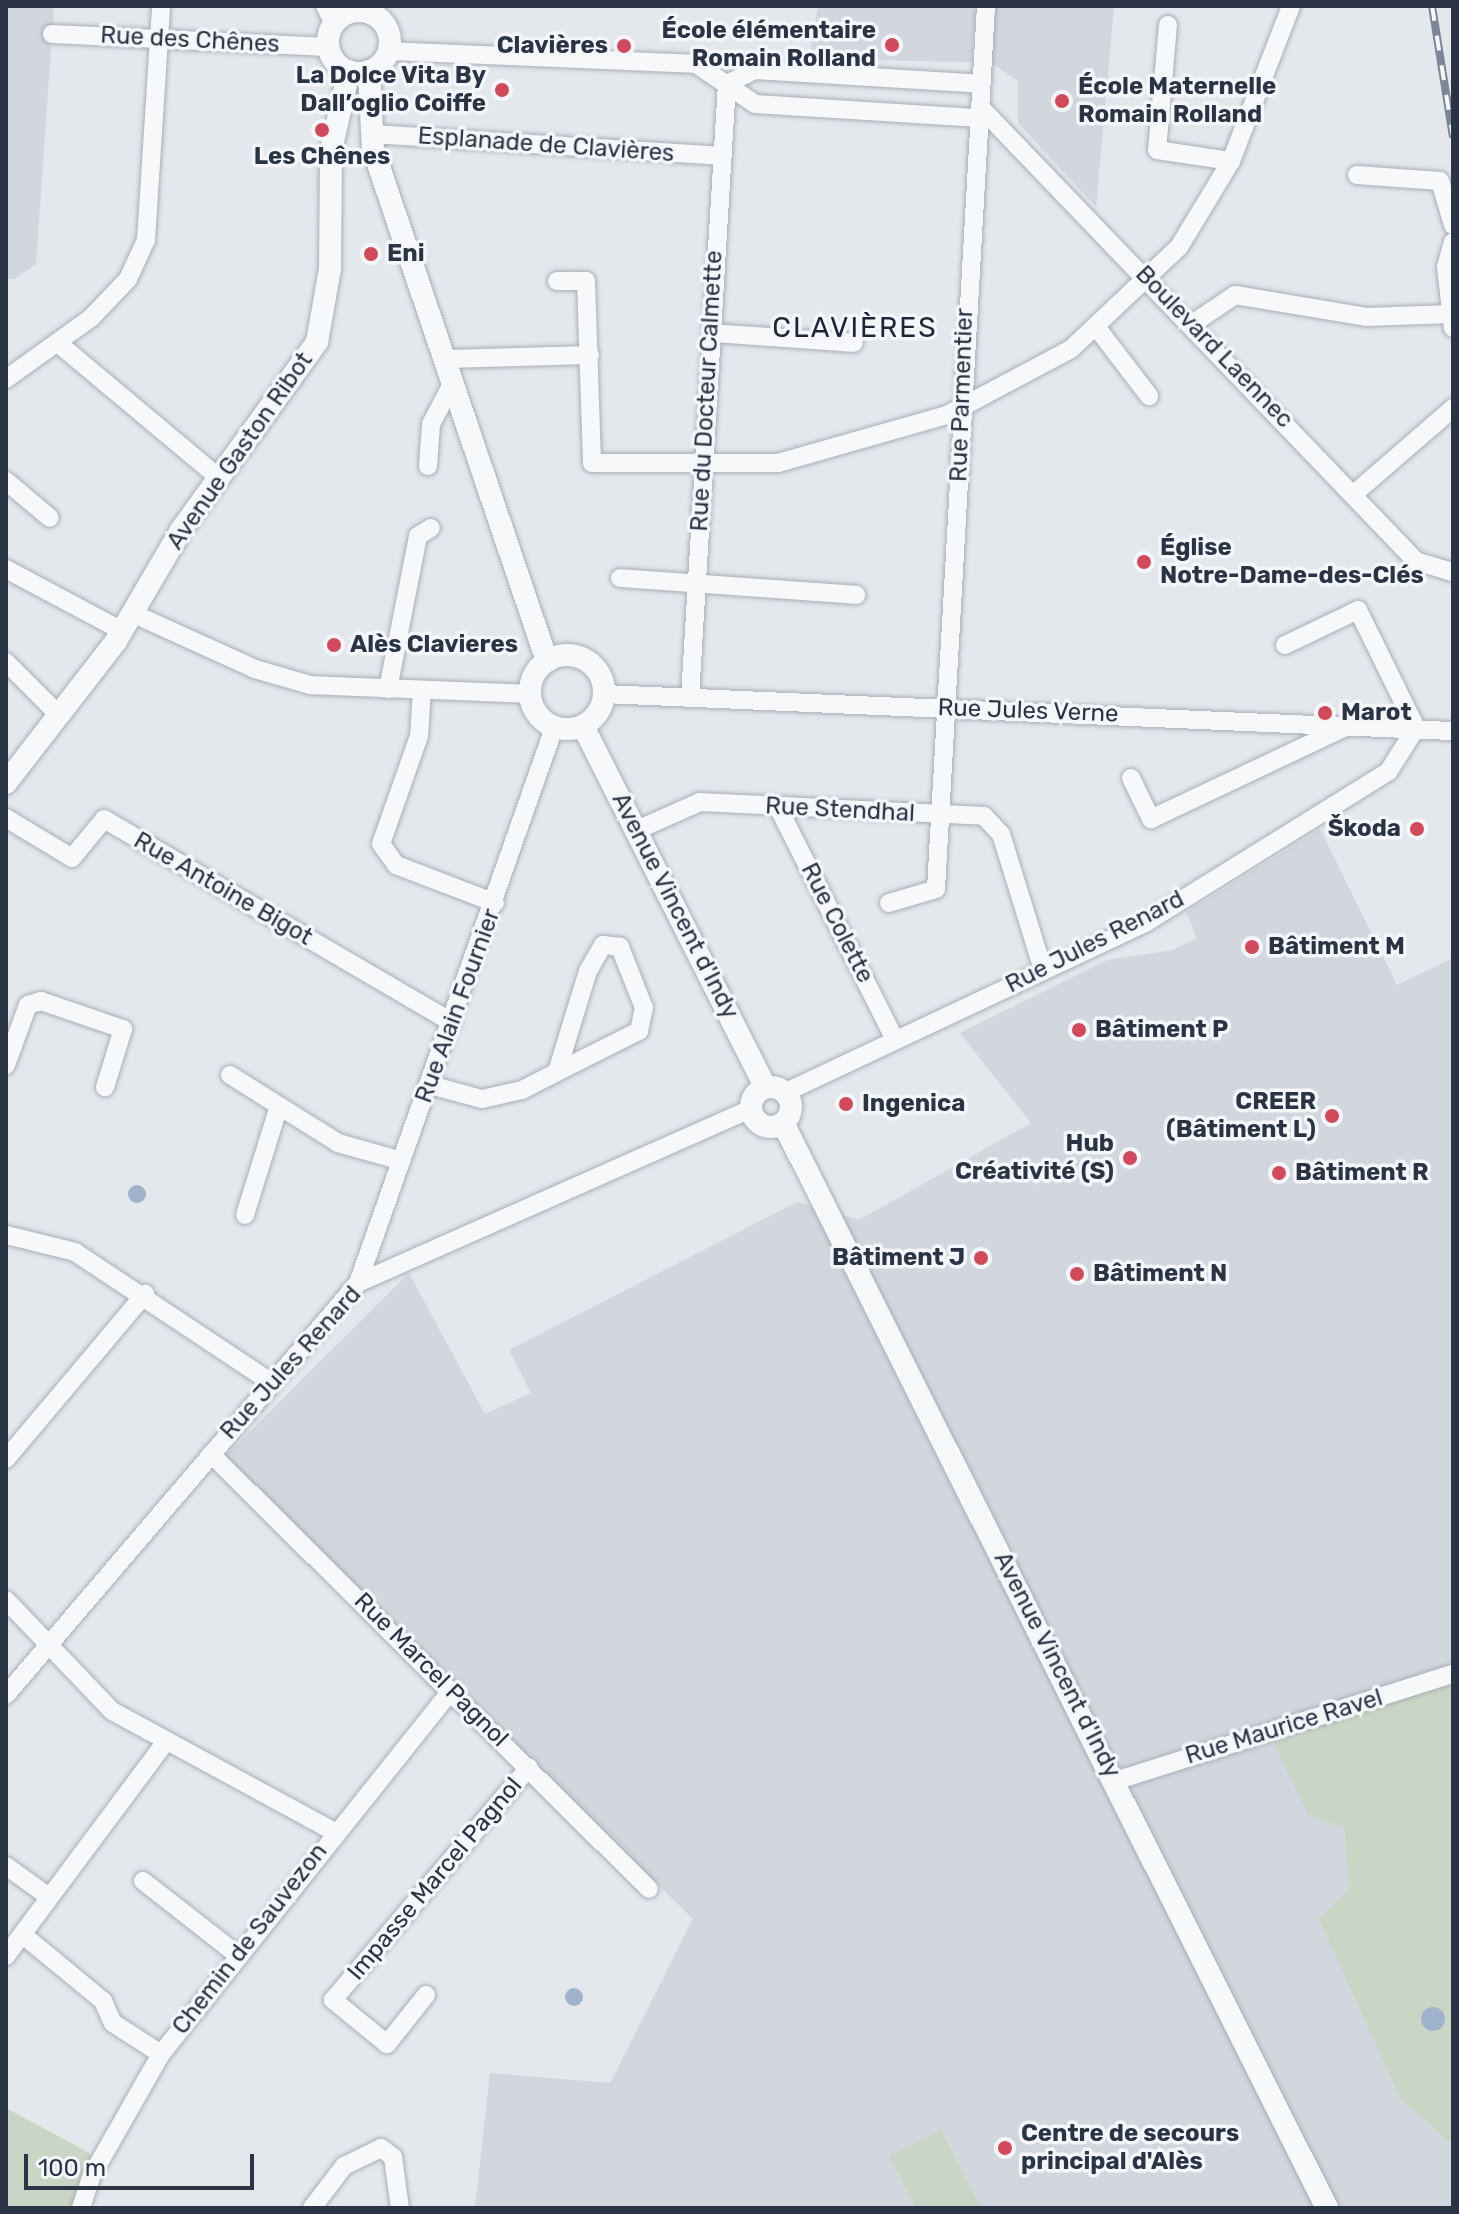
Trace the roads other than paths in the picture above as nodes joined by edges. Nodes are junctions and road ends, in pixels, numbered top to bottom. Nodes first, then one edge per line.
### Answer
1 (161, 6) edge
2 (986, 6) edge
3 (1291, 6) edge
4 (371, 10) edge
5 (330, 15) edge
6 (1168, 25) dead end
7 (52, 34) dead end
8 (159, 39) junction
9 (328, 47) junction
10 (388, 51) junction
11 (359, 71) junction
12 (727, 84) junction
13 (981, 84) junction
14 (980, 112) junction
15 (373, 134) junction
16 (719, 156) junction
17 (1231, 161) junction
18 (1357, 175) dead end
19 (1453, 225) edge
20 (1453, 242) edge
21 (1148, 277) junction
22 (557, 281) dead end
23 (1452, 321) edge
24 (1192, 324) junction
25 (1097, 328) junction
26 (712, 333) junction
27 (854, 343) dead end
28 (59, 344) junction
29 (590, 355) junction
30 (446, 359) junction
31 (6, 361) edge
32 (34, 361) junction
33 (6, 379) edge
34 (450, 388) junction
35 (1149, 396) dead end
36 (1453, 408) edge
37 (964, 409) junction
38 (592, 463) junction
39 (573, 465) dead end
40 (428, 466) dead end
41 (704, 466) junction
42 (218, 477) junction
43 (6, 481) edge
44 (1355, 493) junction
45 (50, 518) dead end
46 (431, 528) dead end
47 (6, 569) edge
48 (1453, 572) edge
49 (620, 578) dead end
50 (697, 582) junction
51 (856, 595) dead end
52 (128, 623) junction
53 (1285, 645) dead end
54 (553, 658) junction
55 (6, 662) edge
56 (388, 689) junction
57 (422, 690) junction
58 (530, 694) junction
59 (604, 694) junction
60 (690, 697) junction
61 (947, 707) junction
62 (59, 715) junction
63 (1349, 725) junction
64 (583, 726) junction
65 (554, 728) junction
66 (1416, 728) junction
67 (1453, 731) edge
68 (1131, 778) dead end
69 (6, 783) edge
70 (778, 807) junction
71 (939, 816) junction
72 (6, 818) edge
73 (637, 830) junction
74 (495, 903) junction
75 (889, 903) dead end
76 (1043, 970) junction
77 (452, 1022) junction
78 (895, 1040) junction
79 (6, 1065) edge
80 (557, 1072) junction
81 (230, 1075) dead end
82 (430, 1085) junction
83 (105, 1087) dead end
84 (775, 1090) junction
85 (279, 1106) junction
86 (751, 1109) junction
87 (783, 1123) junction
88 (402, 1161) junction
89 (245, 1215) dead end
90 (6, 1235) edge
91 (358, 1283) junction
92 (145, 1294) junction
93 (272, 1383) junction
94 (211, 1454) junction
95 (6, 1459) edge
96 (6, 1600) edge
97 (47, 1642) junction
98 (1453, 1674) edge
99 (452, 1690) junction
100 (6, 1695) edge
101 (166, 1741) junction
102 (529, 1767) junction
103 (1115, 1781) junction
104 (333, 1831) junction
105 (6, 1866) edge
106 (143, 1881) dead end
107 (649, 1889) dead end
108 (45, 1894) junction
109 (23, 1935) junction
110 (6, 1956) edge
111 (239, 1956) junction
112 (426, 1995) dead end
113 (161, 2054) junction
114 (81, 2208) edge
115 (312, 2208) edge
116 (400, 2208) edge
117 (1327, 2208) edge

1 - 8 street
2 - 13 street, Rue Parmentier
3 - 17 street
4 - 5 street
4 - 10 street
5 - 9 street
6 - 17 street
7 - 8 street, Rue des Chênes
8 - 9 street, Rue des Chênes
8 - 28 street
9 - 11 street
10 - 11 street
10 - 12 street
11 - 15 street
11 - 42 street, Avenue Gaston Ribot
12 - 13 street
12 - 14 street
12 - 16 street, Rue du Docteur Calmette
13 - 14 street, Rue Parmentier
14 - 21 street, Boulevard Laennec
14 - 37 street, Rue Parmentier
15 - 16 street, Esplanade de Clavières
15 - 30 street
16 - 26 street, Rue du Docteur Calmette
17 - 21 street
18 - 19 street
20 - 23 street
21 - 24 street, Boulevard Laennec
21 - 25 street
22 - 29 street
23 - 24 street
24 - 44 street, Boulevard Laennec
25 - 35 street
25 - 37 street
26 - 27 street
26 - 41 street, Rue du Docteur Calmette
28 - 32 street
28 - 42 street
29 - 30 street
29 - 38 street
30 - 34 street
30 - 54 street
31 - 32 street
32 - 33 street
34 - 40 street
34 - 54 street
36 - 44 street
37 - 41 street
37 - 61 street, Rue Parmentier
38 - 39 street
38 - 41 street
41 - 50 street, Rue du Docteur Calmette
42 - 52 street, Avenue Gaston Ribot
43 - 45 street
44 - 48 street, Boulevard Laennec
46 - 56 street
47 - 52 street
49 - 50 street
50 - 51 street
50 - 60 street, Rue du Docteur Calmette
52 - 56 street
52 - 62 street, Avenue Gaston Ribot
53 - 66 street
54 - 58 street
54 - 59 street
55 - 62 street
56 - 57 street
57 - 58 street
57 - 74 street
58 - 65 street
59 - 60 street, Rue Jules Verne
59 - 64 street
60 - 61 street, Rue Jules Verne
61 - 63 street, Rue Jules Verne
61 - 71 street, Rue Stendhal
62 - 69 street, Avenue Gaston Ribot
63 - 66 street, Rue Jules Verne
63 - 68 street
64 - 65 street
64 - 73 street, Avenue Vincent d'Indy
65 - 74 street, Rue Alain Fournier
66 - 67 street, Rue Jules Verne
66 - 76 street, Rue Jules Renard
70 - 71 street, Rue Stendhal
70 - 73 street, Rue Stendhal
70 - 78 street, Rue Colette
71 - 75 street
71 - 76 street
72 - 77 street, Rue Antoine Bigot
73 - 84 street, Avenue Vincent d'Indy
74 - 77 street, Rue Alain Fournier
76 - 78 street, Rue Jules Renard
77 - 82 street, Rue Alain Fournier
78 - 84 street, Rue Jules Renard
79 - 83 street
80 - 80 street
80 - 82 street
81 - 85 street
82 - 88 street, Rue Alain Fournier
84 - 86 street
84 - 87 street
85 - 88 street
85 - 89 street
86 - 87 street
86 - 91 street, Rue Jules Renard
87 - 103 street, Avenue Vincent d'Indy
88 - 91 street, Rue Alain Fournier
90 - 92 street
91 - 93 street, Rue Jules Renard
92 - 93 street
92 - 95 street
93 - 94 street, Rue Jules Renard
94 - 97 street, Rue Jules Renard
94 - 99 street, Rue Marcel Pagnol
96 - 97 street
97 - 100 street, Rue Jules Renard
97 - 101 street
98 - 103 street, Rue Maurice Ravel
99 - 102 street, Rue Marcel Pagnol
99 - 104 street, Chemin de Sauvezon
101 - 104 street
101 - 108 street
102 - 107 street, Rue Marcel Pagnol
102 - 112 street, Impasse Marcel Pagnol
103 - 117 street, Avenue Vincent d'Indy
104 - 111 street, Chemin de Sauvezon
105 - 108 street
106 - 111 street
108 - 109 street
109 - 110 street
109 - 113 street
111 - 113 street, Chemin de Sauvezon
113 - 114 street, Chemin de Sauvezon
115 - 116 street

